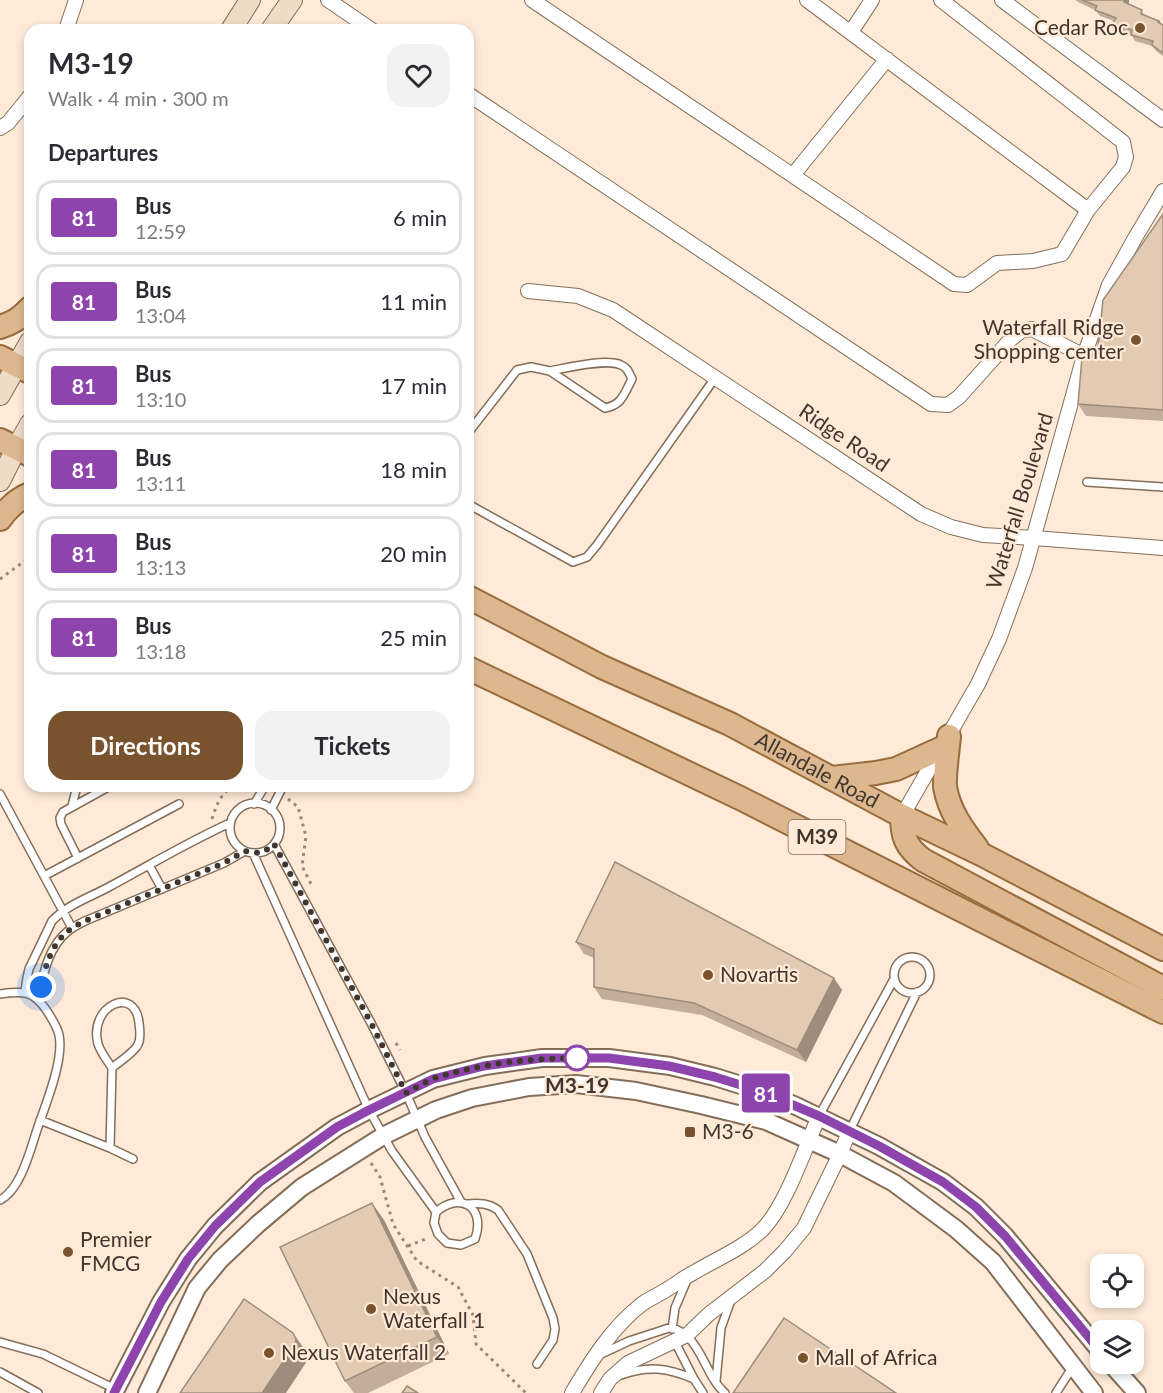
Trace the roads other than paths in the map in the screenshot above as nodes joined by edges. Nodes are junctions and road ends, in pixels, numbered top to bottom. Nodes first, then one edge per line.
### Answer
1 (76, 0) edge
2 (250, 0) edge
3 (292, 0) edge
4 (328, 0) edge
5 (532, 0) edge
6 (807, 0) edge
7 (872, 0) edge
8 (942, 0) edge
9 (1002, 0) edge
10 (68, 24) edge
11 (235, 24) edge
12 (275, 24) edge
13 (363, 24) edge
14 (851, 32) junction
15 (887, 59) junction
16 (474, 98) edge
17 (24, 103) edge
18 (1163, 120) edge
19 (0, 128) edge
20 (794, 175) junction
21 (1163, 191) edge
22 (1088, 210) junction
23 (528, 291) dead end
24 (24, 315) edge
25 (0, 327) edge
26 (24, 352) edge
27 (1084, 356) junction
28 (16, 365) edge
29 (550, 371) junction
30 (715, 378) junction
31 (0, 395) edge
32 (474, 425) edge
33 (24, 434) edge
34 (15, 448) edge
35 (0, 481) edge
36 (1087, 482) dead end
37 (1163, 487) edge
38 (24, 496) edge
39 (474, 507) edge
40 (0, 519) edge
41 (1034, 538) junction
42 (1163, 548) edge
43 (474, 600) edge
44 (474, 671) edge
45 (946, 742) junction
46 (832, 778) junction
47 (76, 792) edge
48 (99, 792) edge
49 (261, 792) edge
50 (280, 792) edge
51 (0, 795) edge
52 (179, 804) dead end
53 (254, 804) junction
54 (72, 806) junction
55 (271, 810) junction
56 (902, 816) junction
57 (230, 823) junction
58 (274, 844) junction
59 (249, 852) junction
60 (981, 854) junction
61 (78, 858) junction
62 (149, 865) junction
63 (44, 876) junction
64 (162, 889) junction
65 (63, 911) junction
66 (72, 928) junction
67 (1163, 949) edge
68 (894, 979) junction
69 (1163, 988) edge
70 (25, 992) junction
71 (918, 992) junction
72 (0, 994) edge
73 (38, 999) junction
74 (1163, 1012) edge
75 (112, 1068) junction
76 (406, 1093) junction
77 (369, 1110) junction
78 (819, 1116) junction
79 (418, 1119) junction
80 (40, 1120) junction
81 (849, 1132) junction
82 (383, 1136) junction
83 (808, 1140) junction
84 (110, 1148) junction
85 (840, 1154) junction
86 (133, 1160) dead end
87 (0, 1200) edge
88 (464, 1203) junction
89 (436, 1212) junction
90 (692, 1273) junction
91 (733, 1295) junction
92 (677, 1334) junction
93 (1090, 1339) edge
94 (0, 1342) edge
95 (596, 1356) junction
96 (537, 1364) dead end
97 (1073, 1366) junction
98 (0, 1372) edge
99 (1120, 1374) edge
100 (610, 1379) junction
101 (694, 1379) junction
102 (716, 1381) junction
103 (118, 1392) edge
104 (38, 1393) edge
105 (147, 1393) edge
106 (572, 1393) edge
107 (601, 1393) edge
108 (703, 1393) edge
109 (725, 1393) edge
110 (1056, 1393) edge
111 (1094, 1393) edge
112 (1137, 1393) edge

1 - 10 street
2 - 11 main road
3 - 12 main road
4 - 13 street
5 - 20 street
6 - 14 street
7 - 14 street
8 - 22 street
9 - 18 street
14 - 15 street
15 - 20 street
15 - 22 street
16 - 27 street
17 - 19 street
20 - 22 street
21 - 27 street, Waterfall Boulevard
23 - 30 street, Ridge Road
24 - 25 main road
26 - 28 main road
27 - 41 street, Waterfall Boulevard
28 - 31 main road
29 - 29 lane
29 - 32 lane
30 - 39 lane
30 - 41 street, Ridge Road
33 - 34 main road
34 - 35 main road
36 - 37 lane
38 - 40 main road
41 - 42 street, Ridge Road
41 - 45 street, Waterfall Boulevard
43 - 46 main road, Allandale Road / M39
44 - 74 main road, M39
45 - 46 main road
45 - 56 street, Waterfall Boulevard
45 - 60 main road
46 - 56 main road, Allandale Road / M39
47 - 54 lane
48 - 54 lane
49 - 53 lane
50 - 55 lane
51 - 63 lane
52 - 61 lane
53 - 55 lane
53 - 57 lane
54 - 61 lane
55 - 58 lane
56 - 60 main road, Allandale Road / M39
56 - 69 main road
57 - 59 lane
57 - 62 lane
58 - 59 lane
58 - 76 lane
59 - 64 lane
59 - 77 lane
60 - 67 main road, Allandale Road / M39
61 - 63 lane
62 - 64 lane
62 - 65 lane
63 - 65 lane
64 - 66 lane
65 - 66 lane
65 - 70 lane
66 - 73 lane
68 - 71 lane
68 - 71 lane
68 - 78 lane
70 - 72 lane
70 - 73 lane
71 - 81 lane
73 - 80 lane
75 - 75 lane
75 - 84 lane
76 - 77 street
76 - 78 street
76 - 79 lane
77 - 82 lane
77 - 103 street
78 - 81 street
78 - 83 street
79 - 82 street
79 - 83 street
79 - 88 lane
80 - 84 lane
80 - 87 lane
81 - 85 street
81 - 93 street
82 - 89 lane
82 - 105 street
83 - 85 street
83 - 90 street
84 - 86 lane
85 - 91 street
85 - 97 street
88 - 89 lane
88 - 89 lane
88 - 96 lane
90 - 92 lane
90 - 95 street
91 - 92 street
91 - 102 lane
92 - 95 lane
92 - 100 street
92 - 101 lane
92 - 102 lane
94 - 103 lane
95 - 106 street
97 - 110 lane
97 - 111 street
98 - 104 lane
99 - 112 street
100 - 101 lane
100 - 107 street
101 - 108 lane
102 - 109 lane

